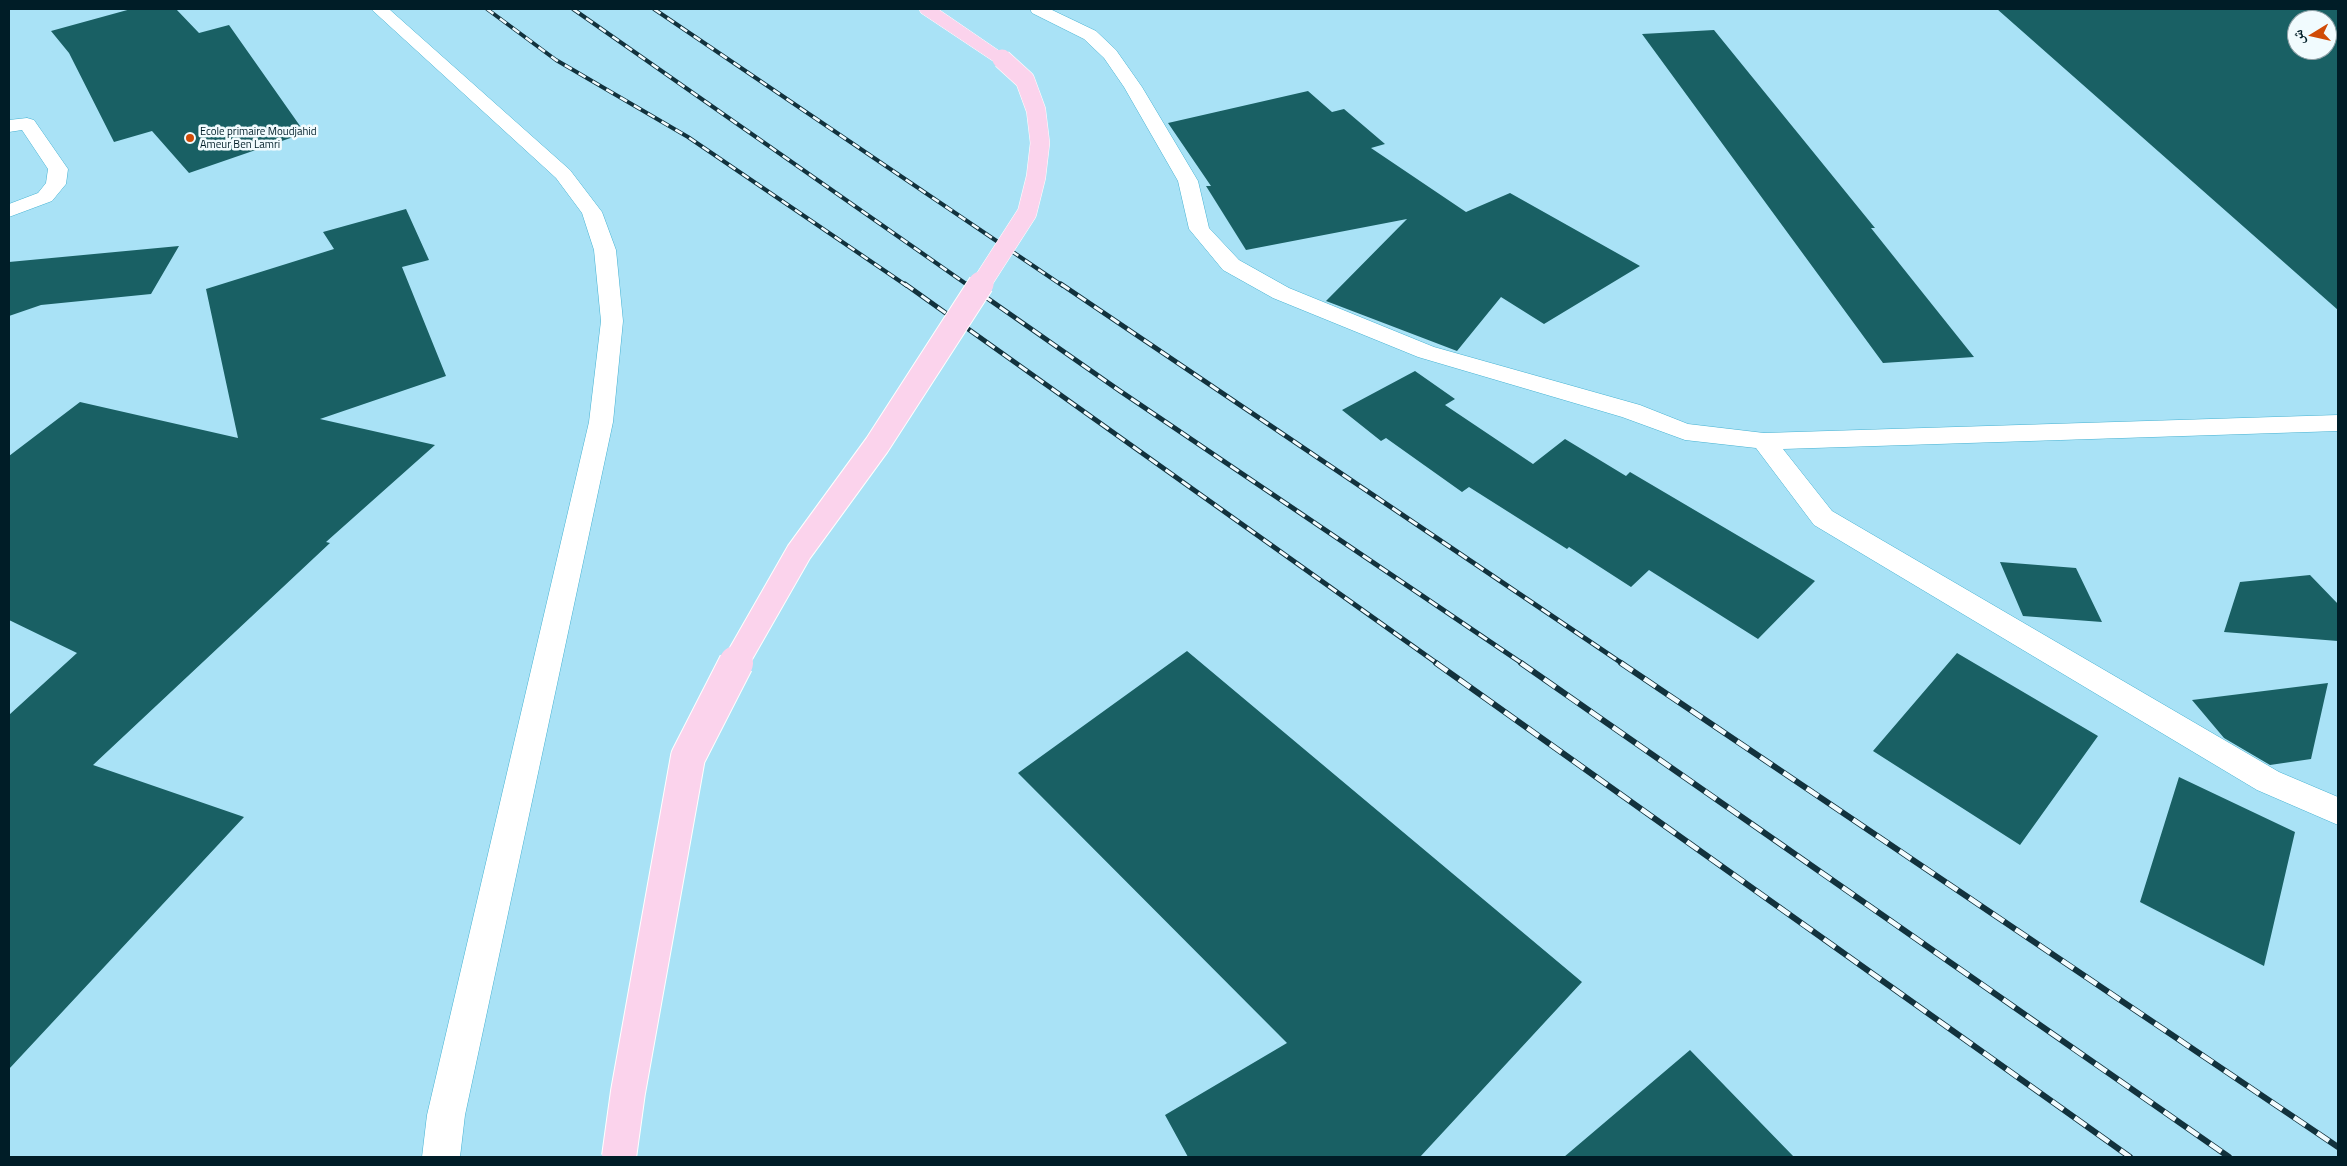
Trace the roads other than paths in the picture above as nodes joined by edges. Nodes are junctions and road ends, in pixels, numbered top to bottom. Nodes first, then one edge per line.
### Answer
1 (379, 9) edge
2 (927, 9) edge
3 (1038, 9) edge
4 (9, 126) edge
5 (9, 211) edge
6 (2338, 423) edge
7 (1764, 441) junction
8 (2338, 811) edge
9 (441, 1157) edge
10 (619, 1157) edge

1 - 9 street
2 - 10 main road, bridge
3 - 7 street
4 - 5 street
6 - 7 street
7 - 8 street

